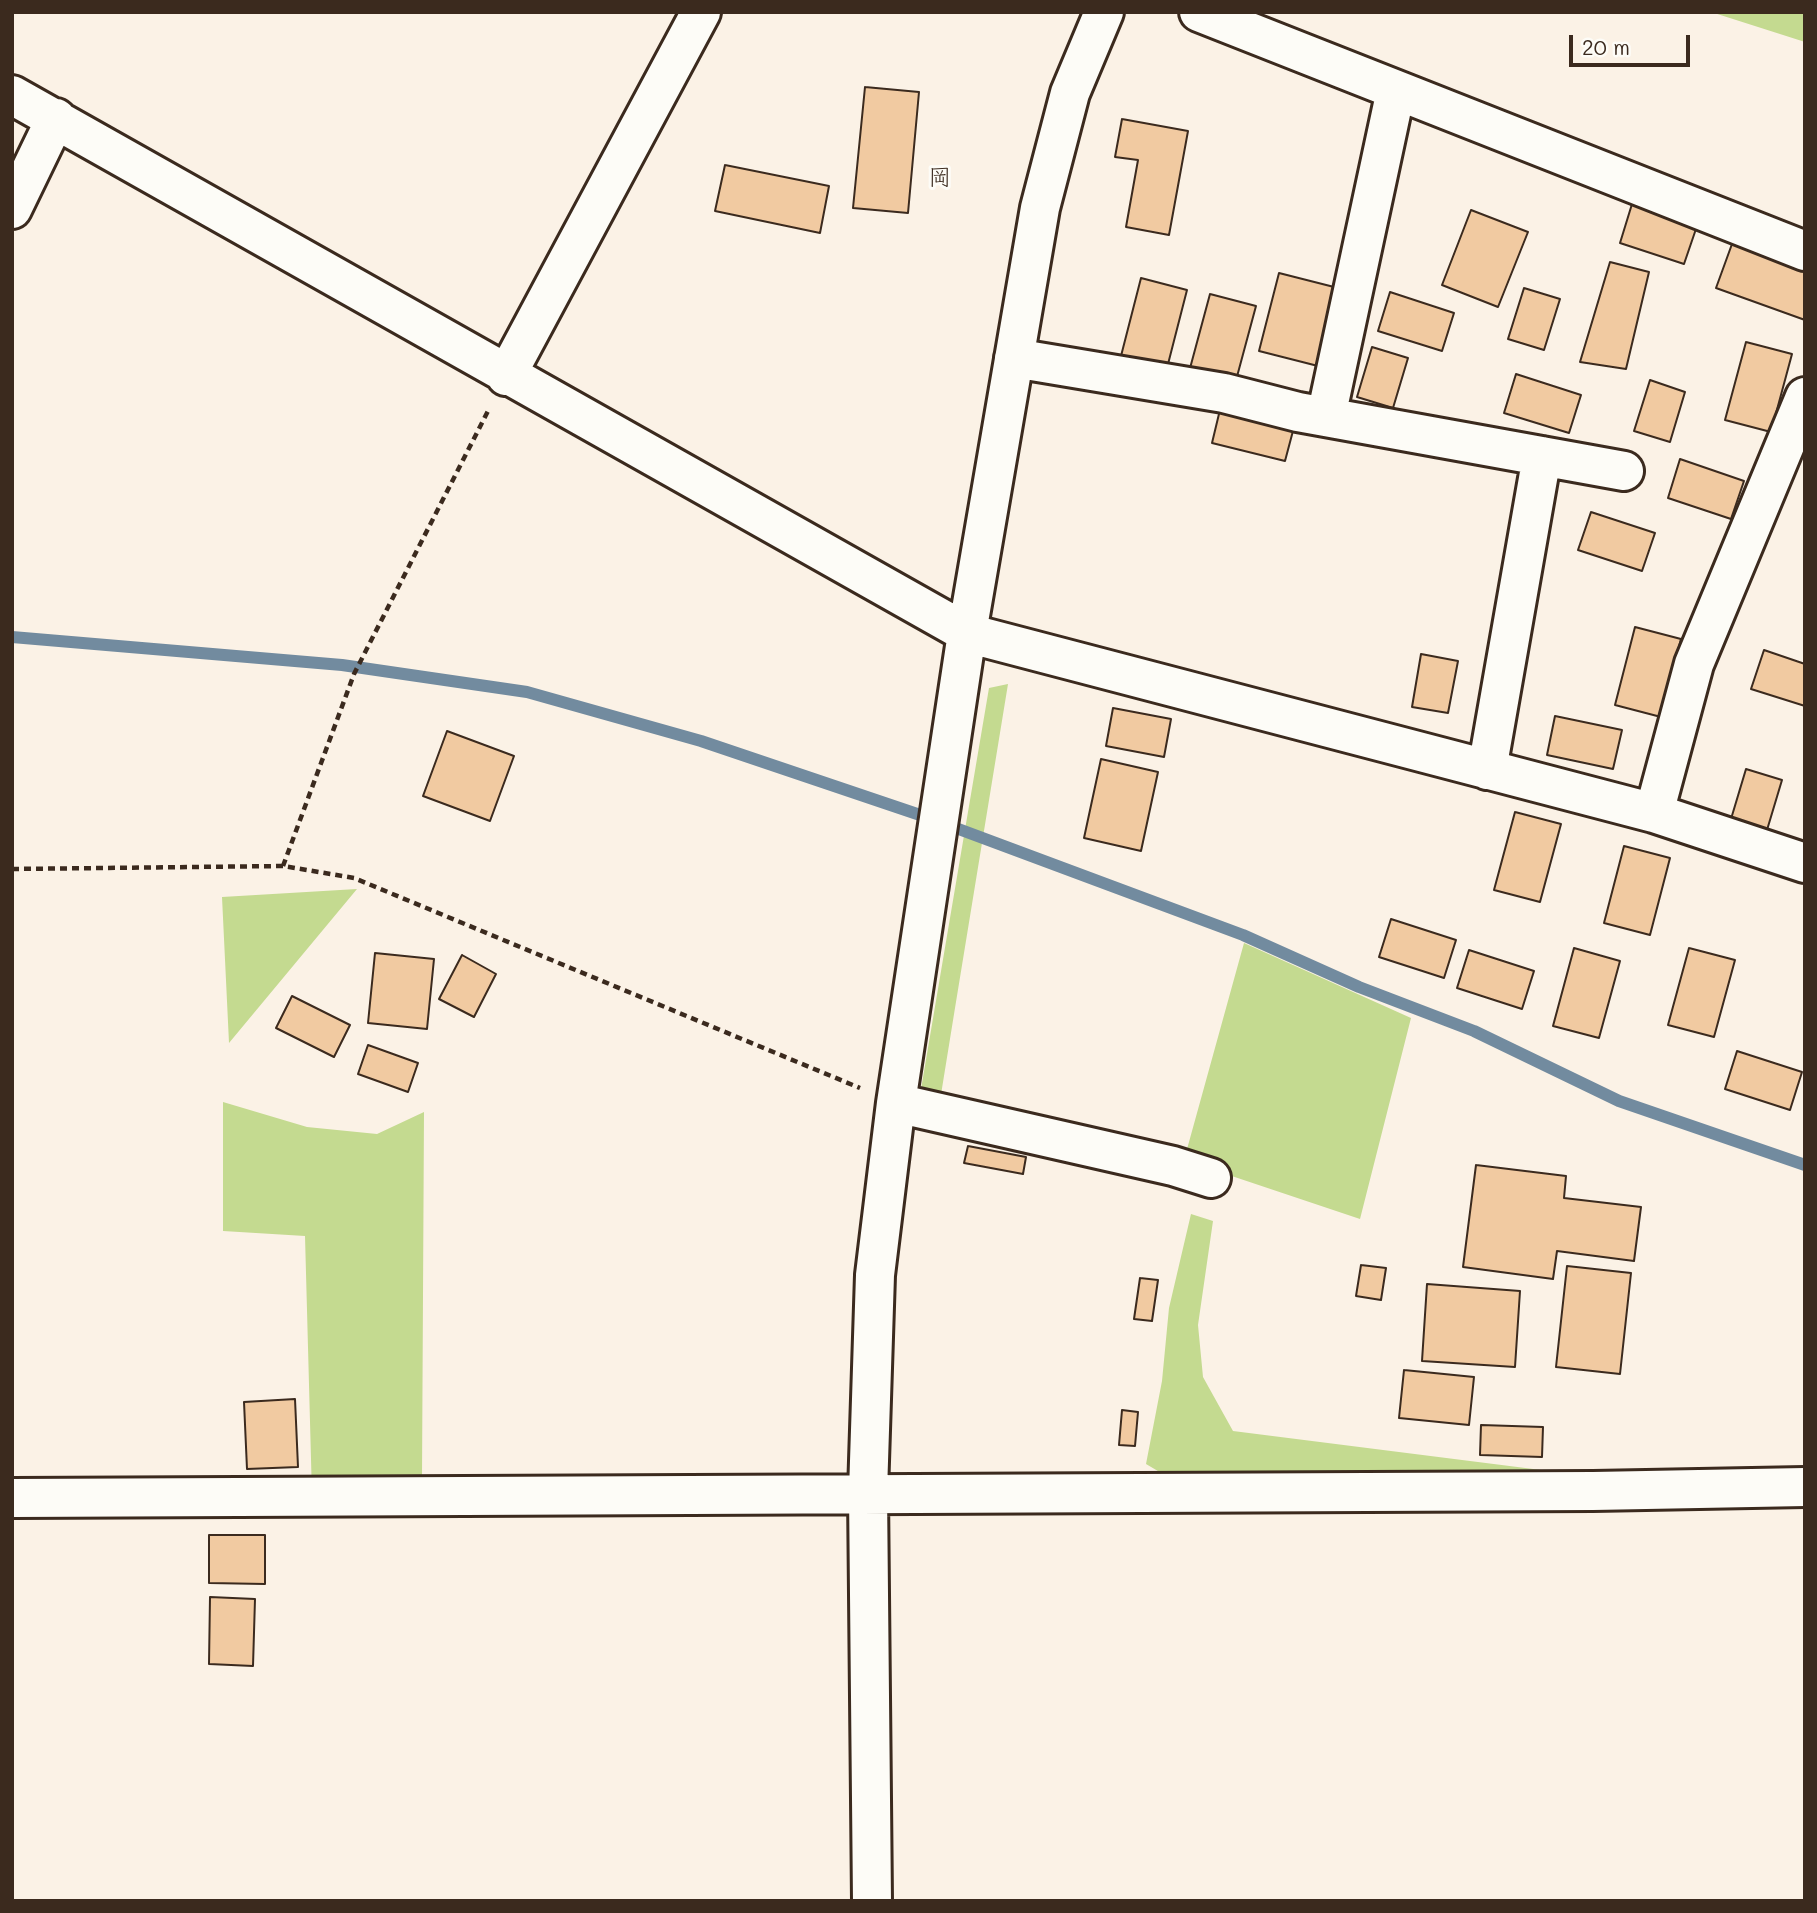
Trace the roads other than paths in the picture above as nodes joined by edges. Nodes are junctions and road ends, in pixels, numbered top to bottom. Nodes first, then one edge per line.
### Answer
1 (701, 12) edge
2 (1104, 12) edge
3 (1199, 12) edge
4 (1396, 90) junction
5 (12, 96) edge
6 (56, 118) junction
7 (12, 209) edge
8 (1805, 251) edge
9 (1014, 358) junction
10 (506, 376) junction
11 (1805, 397) edge
12 (1326, 416) junction
13 (1542, 456) junction
14 (1625, 471) dead end
15 (967, 633) junction
16 (1487, 770) junction
17 (1654, 813) junction
18 (1805, 863) edge
19 (896, 1103) junction
20 (1212, 1178) dead end
21 (1805, 1487) edge
22 (868, 1492) junction
23 (12, 1497) edge
24 (872, 1901) edge

1 - 10 street
2 - 9 street
3 - 4 street
4 - 8 street
4 - 12 street
5 - 6 street
6 - 7 street
6 - 10 street
9 - 12 street
9 - 15 street
10 - 15 street
11 - 17 street
12 - 13 street
13 - 14 street
13 - 16 street
15 - 16 street
15 - 19 street
16 - 17 street
17 - 18 street
19 - 20 street
19 - 22 street
21 - 22 street
22 - 23 street
22 - 24 street

